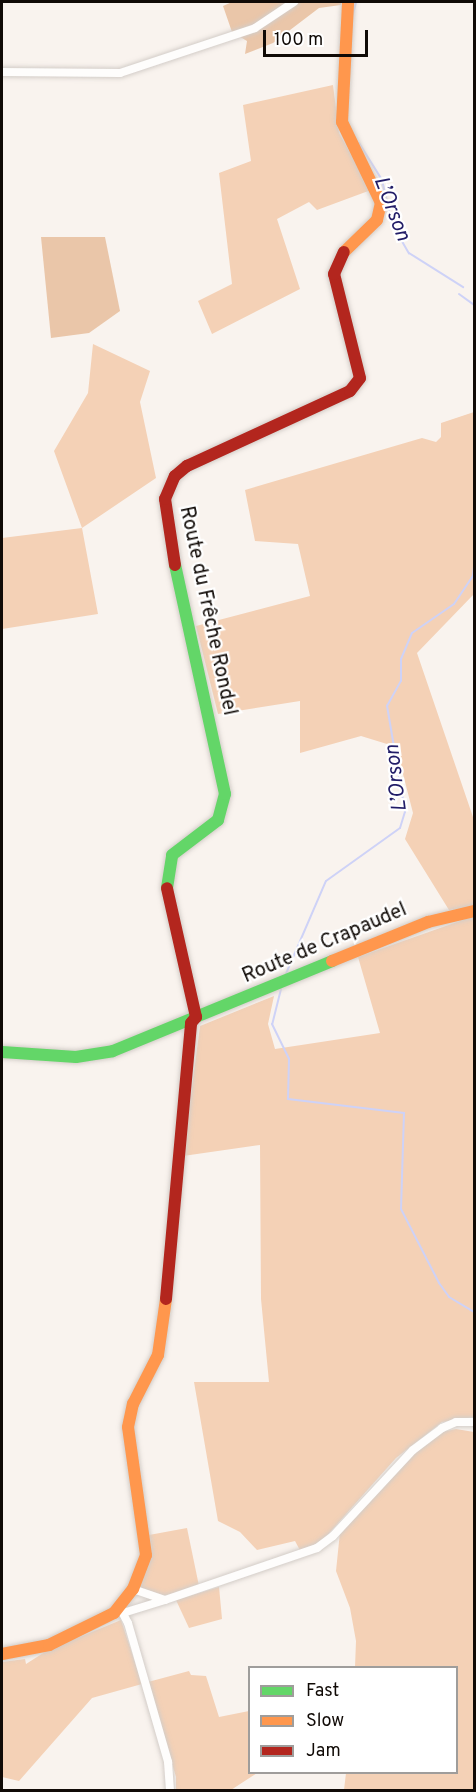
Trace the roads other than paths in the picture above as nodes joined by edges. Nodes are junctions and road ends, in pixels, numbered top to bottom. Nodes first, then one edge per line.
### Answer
1 (294, 2) edge
2 (348, 2) edge
3 (2, 72) edge
4 (474, 911) edge
5 (194, 1021) junction
6 (2, 1052) edge
7 (474, 1422) edge
8 (133, 1589) junction
9 (165, 1600) junction
10 (122, 1610) junction
11 (2, 1654) edge
12 (170, 1791) edge

1 - 3 street
2 - 5 street, Route du Frêche Rondel
4 - 5 street, Route de Crapaudel
5 - 6 street, Route de Crapaudel
5 - 8 street
7 - 9 street
8 - 9 street
8 - 10 street
9 - 10 street
10 - 11 street
10 - 12 street

